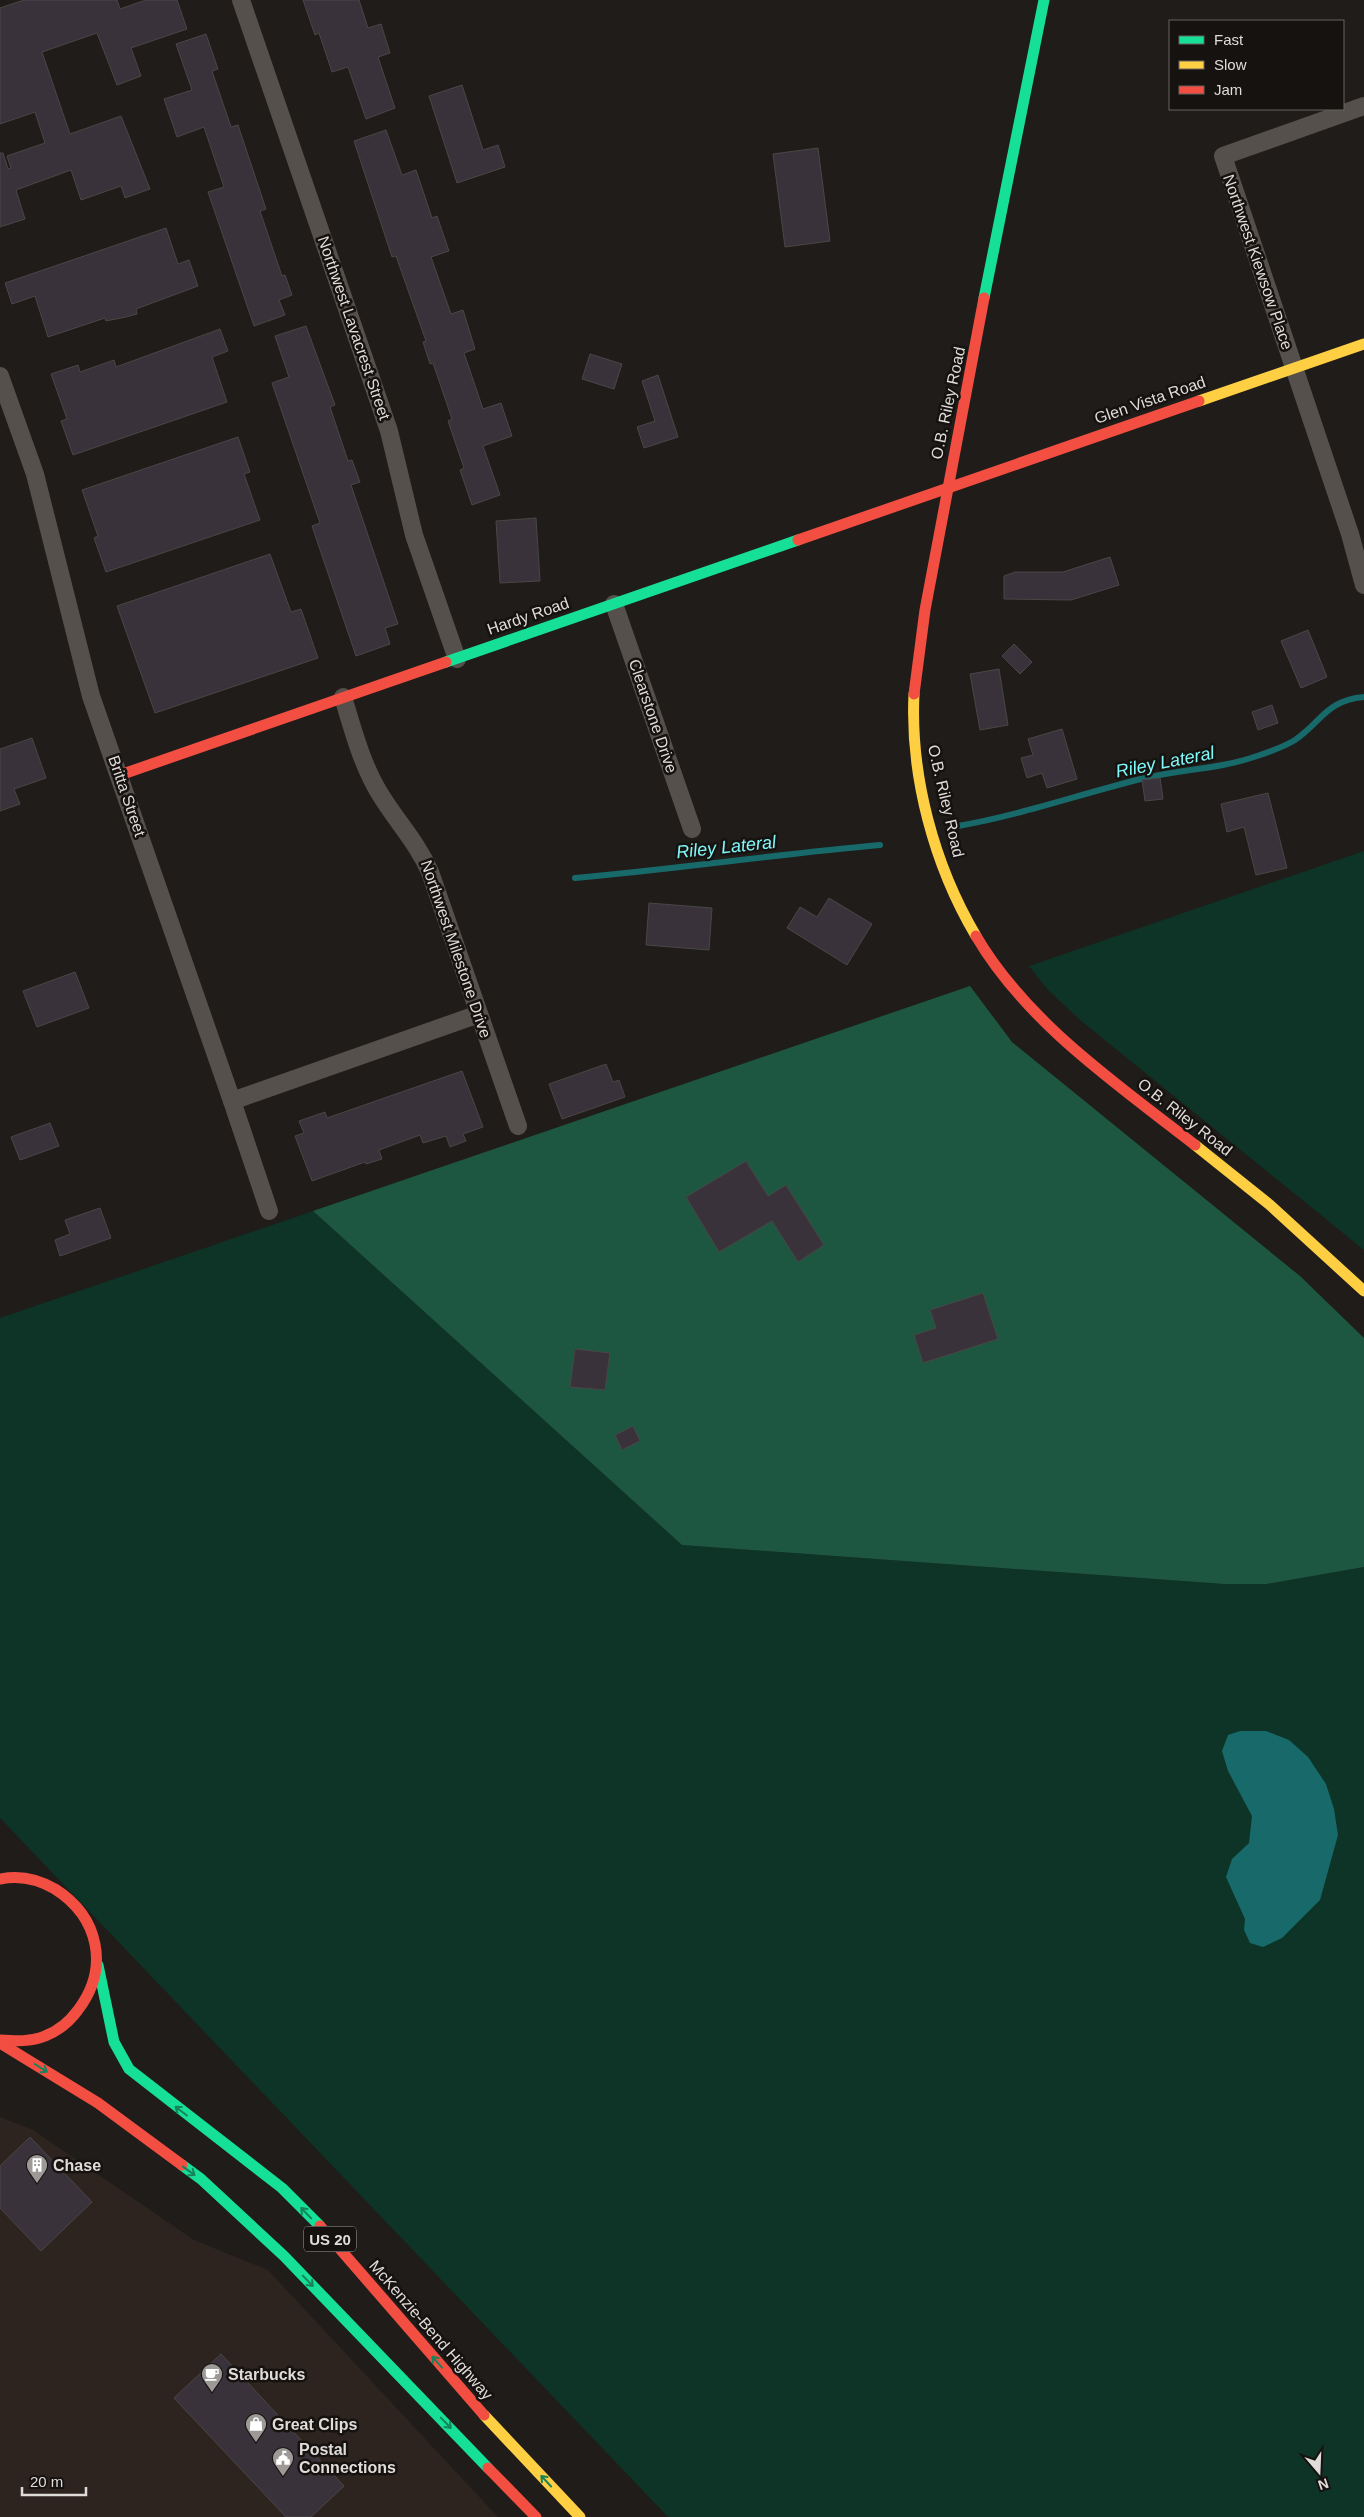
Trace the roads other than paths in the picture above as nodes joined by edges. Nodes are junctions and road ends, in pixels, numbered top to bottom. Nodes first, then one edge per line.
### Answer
1 (241, 0) edge
2 (1044, 0) edge
3 (1364, 106) edge
4 (1364, 344) edge
5 (1294, 368) junction
6 (0, 376) edge
7 (947, 488) junction
8 (1364, 585) edge
9 (614, 604) junction
10 (457, 659) junction
11 (342, 697) junction
12 (120, 775) junction
13 (692, 829) dead end
14 (479, 1014) junction
15 (232, 1101) junction
16 (518, 1126) dead end
17 (269, 1211) dead end
18 (1364, 1292) edge
19 (14, 1866) dead end
20 (0, 1879) edge
21 (36, 1879) junction
22 (98, 1966) junction
23 (0, 2041) edge
24 (536, 2517) edge
25 (580, 2517) edge

1 - 10 street, Northwest Lavacrest Street
2 - 7 main road, O.B. Riley Road
3 - 5 street, Northwest Kiewsow Place
4 - 5 main road, Glen Vista Road
5 - 7 main road, Glen Vista Road
5 - 8 street, Northwest Kiewsow Place
6 - 12 street, Britta Street
7 - 9 main road, Hardy Road
7 - 18 main road, O.B. Riley Road
9 - 10 main road, Hardy Road
9 - 13 street, Clearstone Drive
10 - 11 main road, Hardy Road
11 - 12 main road, Hardy Road
11 - 14 street, Northwest Milestone Drive
12 - 15 street, Britta Street
14 - 15 street
14 - 16 street, Northwest Milestone Drive
15 - 17 street, Britta Street
19 - 21 main road
20 - 21 main road
21 - 22 main road, McKenzie-Bend Highway
22 - 23 main road
25 -> 22 main road, McKenzie-Bend Highway / US 20
23 -> 24 main road, US 20

